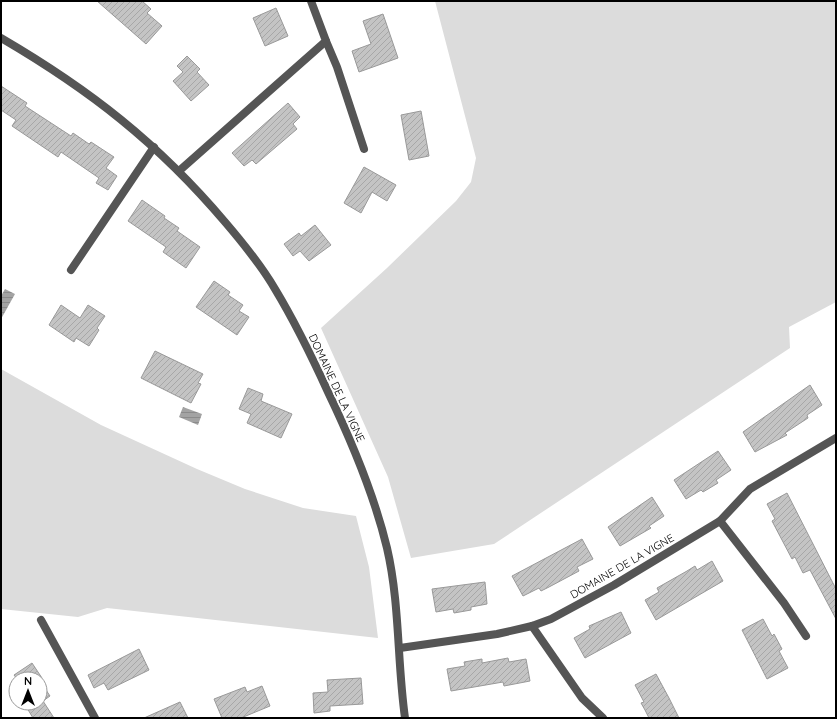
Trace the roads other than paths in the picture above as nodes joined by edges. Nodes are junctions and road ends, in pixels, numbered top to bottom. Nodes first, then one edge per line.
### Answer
1 (311, 1) edge
2 (1, 38) edge
3 (326, 41) junction
4 (154, 147) junction
5 (364, 149) dead end
6 (180, 171) junction
7 (70, 270) dead end
8 (836, 438) edge
9 (720, 521) junction
10 (41, 620) dead end
11 (532, 626) junction
12 (806, 636) dead end
13 (400, 648) junction
14 (95, 718) edge
15 (405, 718) edge
16 (603, 718) edge

1 - 3 street
2 - 4 street, DOMAINE DE LA VIGNE
3 - 5 street
3 - 6 street
4 - 6 street, DOMAINE DE LA VIGNE
4 - 7 street
6 - 13 street, DOMAINE DE LA VIGNE
8 - 9 street, DOMAINE DE LA VIGNE
9 - 11 street, DOMAINE DE LA VIGNE
9 - 12 street
10 - 14 street
11 - 13 street, DOMAINE DE LA VIGNE
11 - 16 street
13 - 15 street, DOMAINE DE LA VIGNE

